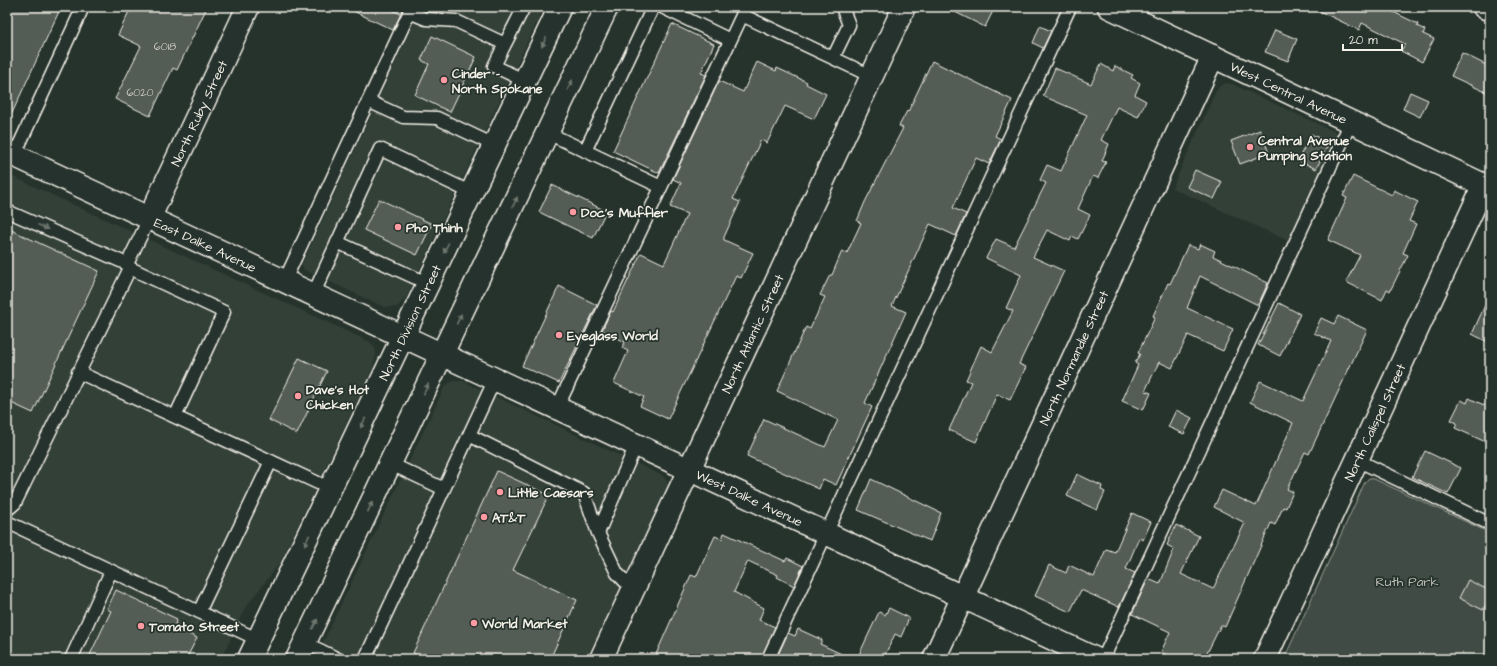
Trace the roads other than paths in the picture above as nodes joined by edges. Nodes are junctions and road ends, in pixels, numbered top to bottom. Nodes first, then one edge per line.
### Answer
1 (83, 7) edge
2 (248, 7) edge
3 (524, 7) edge
4 (607, 7) edge
5 (653, 7) edge
6 (662, 7) edge
7 (842, 7) edge
8 (904, 7) edge
9 (1070, 7) edge
10 (1109, 7) edge
11 (1484, 7) edge
12 (557, 8) edge
13 (410, 9) edge
14 (1490, 10) edge
15 (744, 11) edge
16 (730, 40) junction
17 (505, 44) junction
18 (1213, 56) junction
19 (833, 58) junction
20 (871, 76) junction
21 (525, 81) junction
22 (368, 101) junction
23 (1351, 122) junction
24 (548, 133) junction
25 (494, 145) junction
26 (585, 151) junction
27 (10, 154) edge
28 (1487, 186) edge
29 (661, 187) junction
30 (472, 193) junction
31 (7, 211) edge
32 (149, 219) junction
33 (337, 242) junction
34 (128, 266) junction
35 (284, 282) junction
36 (429, 284) junction
37 (313, 295) junction
38 (404, 337) junction
39 (442, 355) junction
40 (78, 372) junction
41 (494, 379) junction
42 (557, 408) junction
43 (175, 417) junction
44 (469, 435) junction
45 (636, 445) junction
46 (1357, 460) junction
47 (271, 461) junction
48 (391, 464) junction
49 (689, 470) junction
50 (331, 489) junction
51 (444, 489) junction
52 (7, 510) edge
53 (7, 522) edge
54 (1490, 524) edge
55 (598, 533) junction
56 (826, 534) junction
57 (111, 571) junction
58 (633, 590) junction
59 (962, 597) junction
60 (199, 612) junction
61 (254, 650) edge
62 (301, 651) edge
63 (71, 659) edge
64 (338, 659) edge
65 (365, 659) edge
66 (601, 659) edge
67 (768, 659) edge
68 (934, 659) edge
69 (1096, 659) edge
70 (1103, 659) edge
71 (1265, 659) edge

1 - 27 lane
2 - 32 street, North Ruby Street
3 - 17 lane
24 -> 4 street
5 - 26 lane
6 - 16 lane
7 - 19 lane
8 - 20 street, North Atlantic Street
9 - 56 lane
10 - 18 street, West Central Avenue
11 - 14 street
12 -> 21 street, North Division Street
13 - 17 lane
13 - 22 lane
15 - 16 lane
15 - 19 lane
16 - 29 lane
17 - 21 lane
18 - 23 street, West Central Avenue
18 - 59 street, North Normandie Street
19 - 20 lane
20 - 49 street, North Atlantic Street
21 - 25 street, North Division Street
22 - 25 lane
22 - 35 lane
23 - 28 street, West Central Avenue
23 - 70 lane
24 - 26 lane
39 -> 24 street
25 - 30 street, North Division Street
26 - 29 lane
27 - 32 street, East Dalke Avenue
28 - 46 street, North Calispel Street
29 - 42 lane
30 - 33 lane
30 -> 36 street, North Division Street
31 -> 34 lane
32 - 34 lane
32 - 35 street, East Dalke Avenue
33 - 36 lane
33 - 37 lane
34 - 40 lane
34 - 43 lane
35 - 37 street, East Dalke Avenue
36 - 38 street, North Division Street
37 - 38 street, East Dalke Avenue
38 - 39 street, West Dalke Avenue
38 -> 50 street, North Division Street
39 - 41 street, West Dalke Avenue
48 -> 39 street
40 - 43 lane
40 - 52 lane
41 - 42 street, West Dalke Avenue
41 - 44 lane
42 - 45 street, West Dalke Avenue
43 - 47 lane
44 - 51 lane
44 - 55 lane
45 - 49 street, West Dalke Avenue
45 - 55 lane
46 - 54 lane
46 - 71 street, North Calispel Street
47 - 50 lane
47 - 60 lane
48 - 51 lane
62 -> 48 street
49 - 56 street, West Dalke Avenue
49 - 58 street, North Atlantic Street
50 -> 61 street, North Division Street
51 - 65 lane
53 - 57 lane
55 - 58 lane
56 - 59 street, West Dalke Avenue
56 - 67 lane
57 - 60 lane
57 - 63 lane
58 - 66 street, North Atlantic Street
59 - 68 street, North Normandie Street
59 - 69 street, West Dalke Avenue
60 - 61 lane
62 - 64 lane

